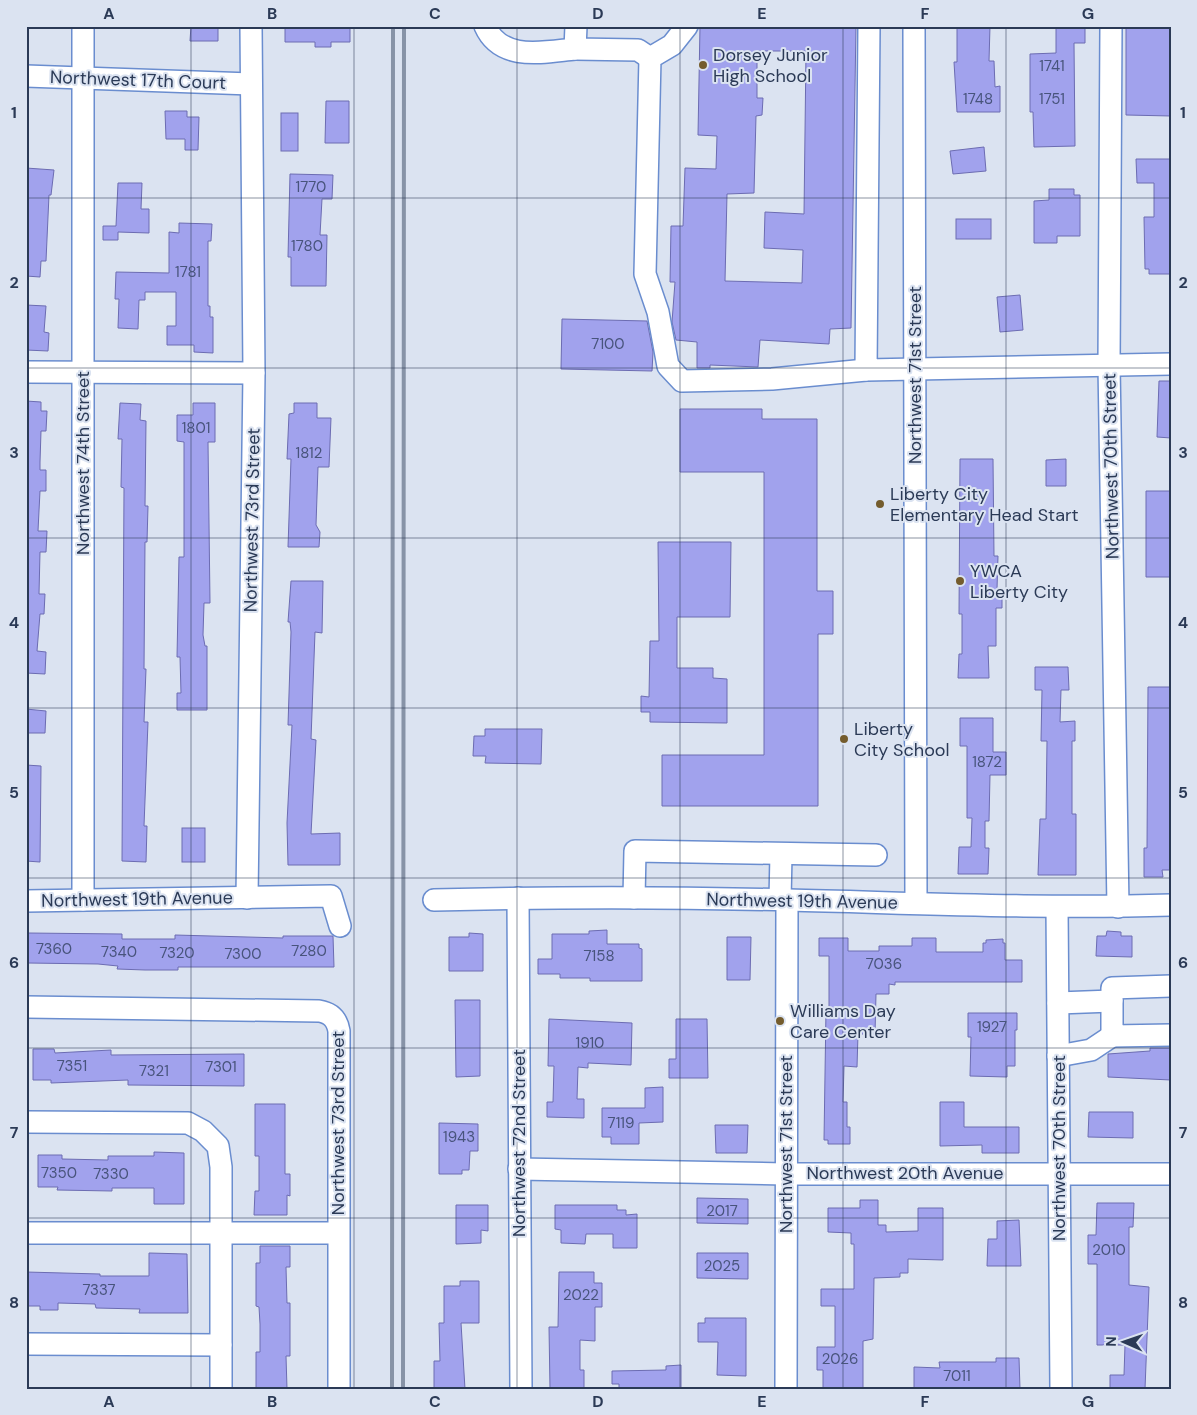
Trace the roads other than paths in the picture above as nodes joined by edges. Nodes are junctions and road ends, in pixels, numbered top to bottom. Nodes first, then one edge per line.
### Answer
1 (83, 26) edge
2 (251, 26) edge
3 (485, 26) edge
4 (576, 26) edge
5 (687, 26) edge
6 (869, 26) edge
7 (914, 26) edge
8 (1111, 26) edge
9 (575, 49) junction
10 (650, 58) junction
11 (26, 76) edge
12 (82, 77) junction
13 (251, 84) junction
14 (1171, 364) edge
15 (1109, 365) junction
16 (866, 370) junction
17 (915, 370) junction
18 (26, 372) edge
19 (254, 373) junction
20 (83, 374) junction
21 (781, 854) junction
22 (876, 855) dead end
23 (247, 898) junction
24 (518, 898) junction
25 (634, 898) junction
26 (83, 900) junction
27 (434, 900) dead end
28 (783, 900) junction
29 (26, 901) edge
30 (916, 903) junction
31 (1171, 905) edge
32 (1118, 906) junction
33 (1057, 908) junction
34 (340, 926) dead end
35 (1171, 986) edge
36 (1112, 1001) junction
37 (1058, 1003) junction
38 (26, 1007) edge
39 (1171, 1035) edge
40 (1112, 1036) junction
41 (1058, 1056) junction
42 (26, 1122) edge
43 (519, 1169) junction
44 (1059, 1172) junction
45 (786, 1174) junction
46 (1171, 1174) edge
47 (221, 1231) junction
48 (26, 1233) edge
49 (338, 1233) junction
50 (26, 1344) edge
51 (221, 1345) junction
52 (221, 1389) edge
53 (339, 1389) edge
54 (521, 1389) edge
55 (786, 1389) edge
56 (1061, 1389) edge

1 - 12 street, Northwest 74th Street
2 - 13 street, Northwest 73rd Street
3 - 9 street
4 - 9 street
5 - 10 street
6 - 16 street
7 - 17 street, Northwest 71st Street
8 - 15 street, Northwest 70th Street
9 - 10 street
10 - 16 street
11 - 12 street, Northwest 17th Court
12 - 13 street, Northwest 17th Court
12 - 20 street, Northwest 74th Street
13 - 19 street, Northwest 73rd Street
14 - 15 street
15 - 17 street
15 - 32 street, Northwest 70th Street
16 - 17 street
17 - 30 street, Northwest 71st Street
18 - 20 street
19 - 20 street
19 - 23 street, Northwest 73rd Street
20 - 26 street, Northwest 74th Street
21 - 22 street
21 - 25 street
21 - 28 street, Northwest 71st Street
23 - 26 street, Northwest 19th Avenue
23 - 34 street
24 - 25 street, Northwest 19th Avenue
24 - 27 street, Northwest 19th Avenue
24 - 43 street, Northwest 72nd Street
25 - 28 street, Northwest 19th Avenue
26 - 29 street, Northwest 19th Avenue
28 - 30 street, Northwest 19th Avenue
28 - 45 street, Northwest 71st Street
30 - 33 street, Northwest 19th Avenue
31 - 32 street, Northwest 19th Avenue
32 - 33 street, Northwest 19th Avenue
33 - 37 street, Northwest 70th Street
35 - 36 street
36 - 37 street
36 - 40 street
37 - 41 street, Northwest 70th Street
38 - 49 street, Northwest 73rd Street
39 - 40 street
40 - 41 street
41 - 44 street, Northwest 70th Street
42 - 47 street
43 - 45 street, Northwest 20th Avenue
43 - 54 street, Northwest 72nd Street
44 - 45 street, Northwest 20th Avenue
44 - 46 street, Northwest 20th Avenue
44 - 56 street, Northwest 70th Street
45 - 55 street, Northwest 71st Street
47 - 48 street
47 - 49 street
47 - 51 street
49 - 53 street, Northwest 73rd Street
50 - 51 street
51 - 52 street

